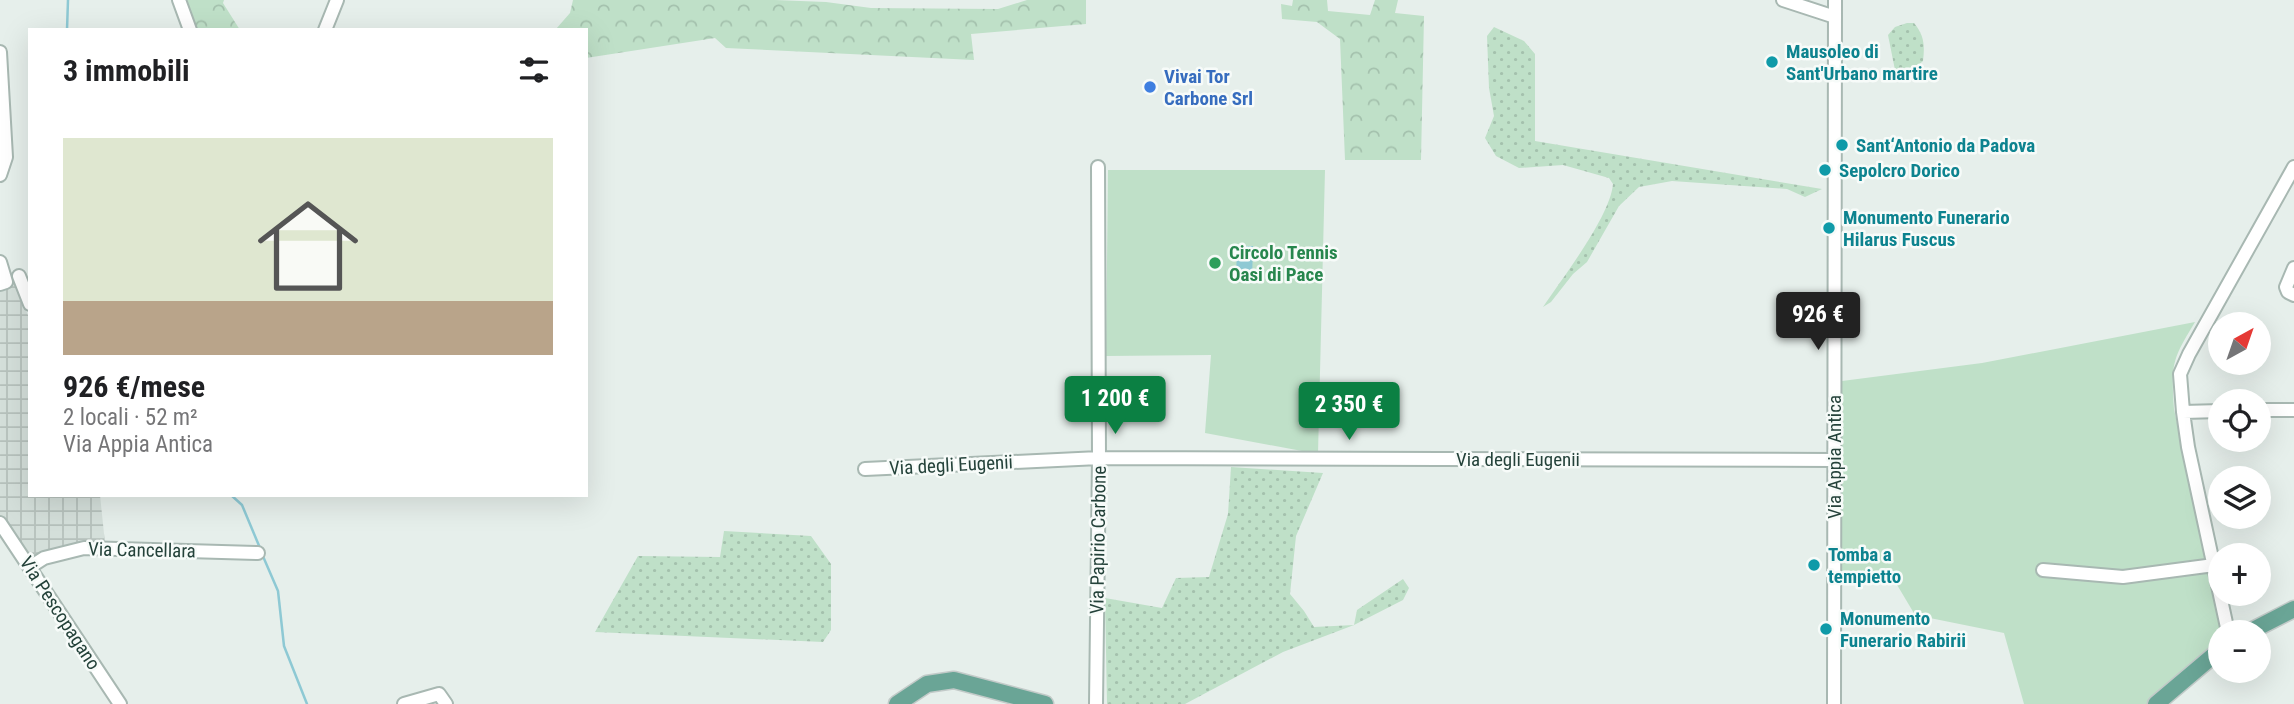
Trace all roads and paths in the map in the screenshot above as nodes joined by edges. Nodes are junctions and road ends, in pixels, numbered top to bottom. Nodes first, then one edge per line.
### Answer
1 (178, 0) edge
2 (337, 0) edge
3 (1783, 0) edge
4 (1835, 0) edge
5 (1835, 17) junction
6 (189, 28) edge
7 (326, 28) edge
8 (0, 52) edge
9 (1, 81) edge
10 (1098, 167) dead end
11 (2294, 167) edge
12 (0, 175) edge
13 (0, 262) edge
14 (2294, 268) edge
15 (24, 274) edge
16 (3, 283) edge
17 (28, 294) edge
18 (2294, 295) edge
19 (2271, 410) edge
20 (2294, 410) edge
21 (2208, 411) edge
22 (2183, 412) junction
23 (1099, 458) junction
24 (1835, 460) junction
25 (865, 469) dead end
26 (0, 523) edge
27 (2209, 543) edge
28 (258, 552) dead end
29 (2208, 566) edge
30 (30, 567) junction
31 (2042, 570) dead end
32 (2294, 609) edge
33 (2271, 621) edge
34 (2208, 660) edge
35 (120, 704) edge
36 (404, 704) edge
37 (446, 704) edge
38 (897, 704) edge
39 (1045, 704) edge
40 (1096, 704) edge
41 (1834, 704) edge
42 (2156, 704) edge

1 - 6 street
2 - 7 street
3 - 5 street
4 - 5 street, Via Appia Antica
5 - 24 street, Via Appia Antica
8 - 9 street
9 - 12 street
10 - 23 street, Via Papirio Carbone
11 - 22 street
13 - 16 street
14 - 18 street
15 - 16 street
15 - 17 street
19 - 20 street
21 - 22 street
22 - 27 street
23 - 24 street, Via degli Eugenii
23 - 25 street, Via degli Eugenii
23 - 40 street, Via Papirio Carbone
24 - 41 street, Via Appia Antica
26 - 30 street, Via Pescopagano
28 - 30 street, Via Cancellara
29 - 31 street
30 - 35 street, Via Pescopagano
32 - 33 main road
34 - 42 main road
36 - 37 street
38 - 39 main road

